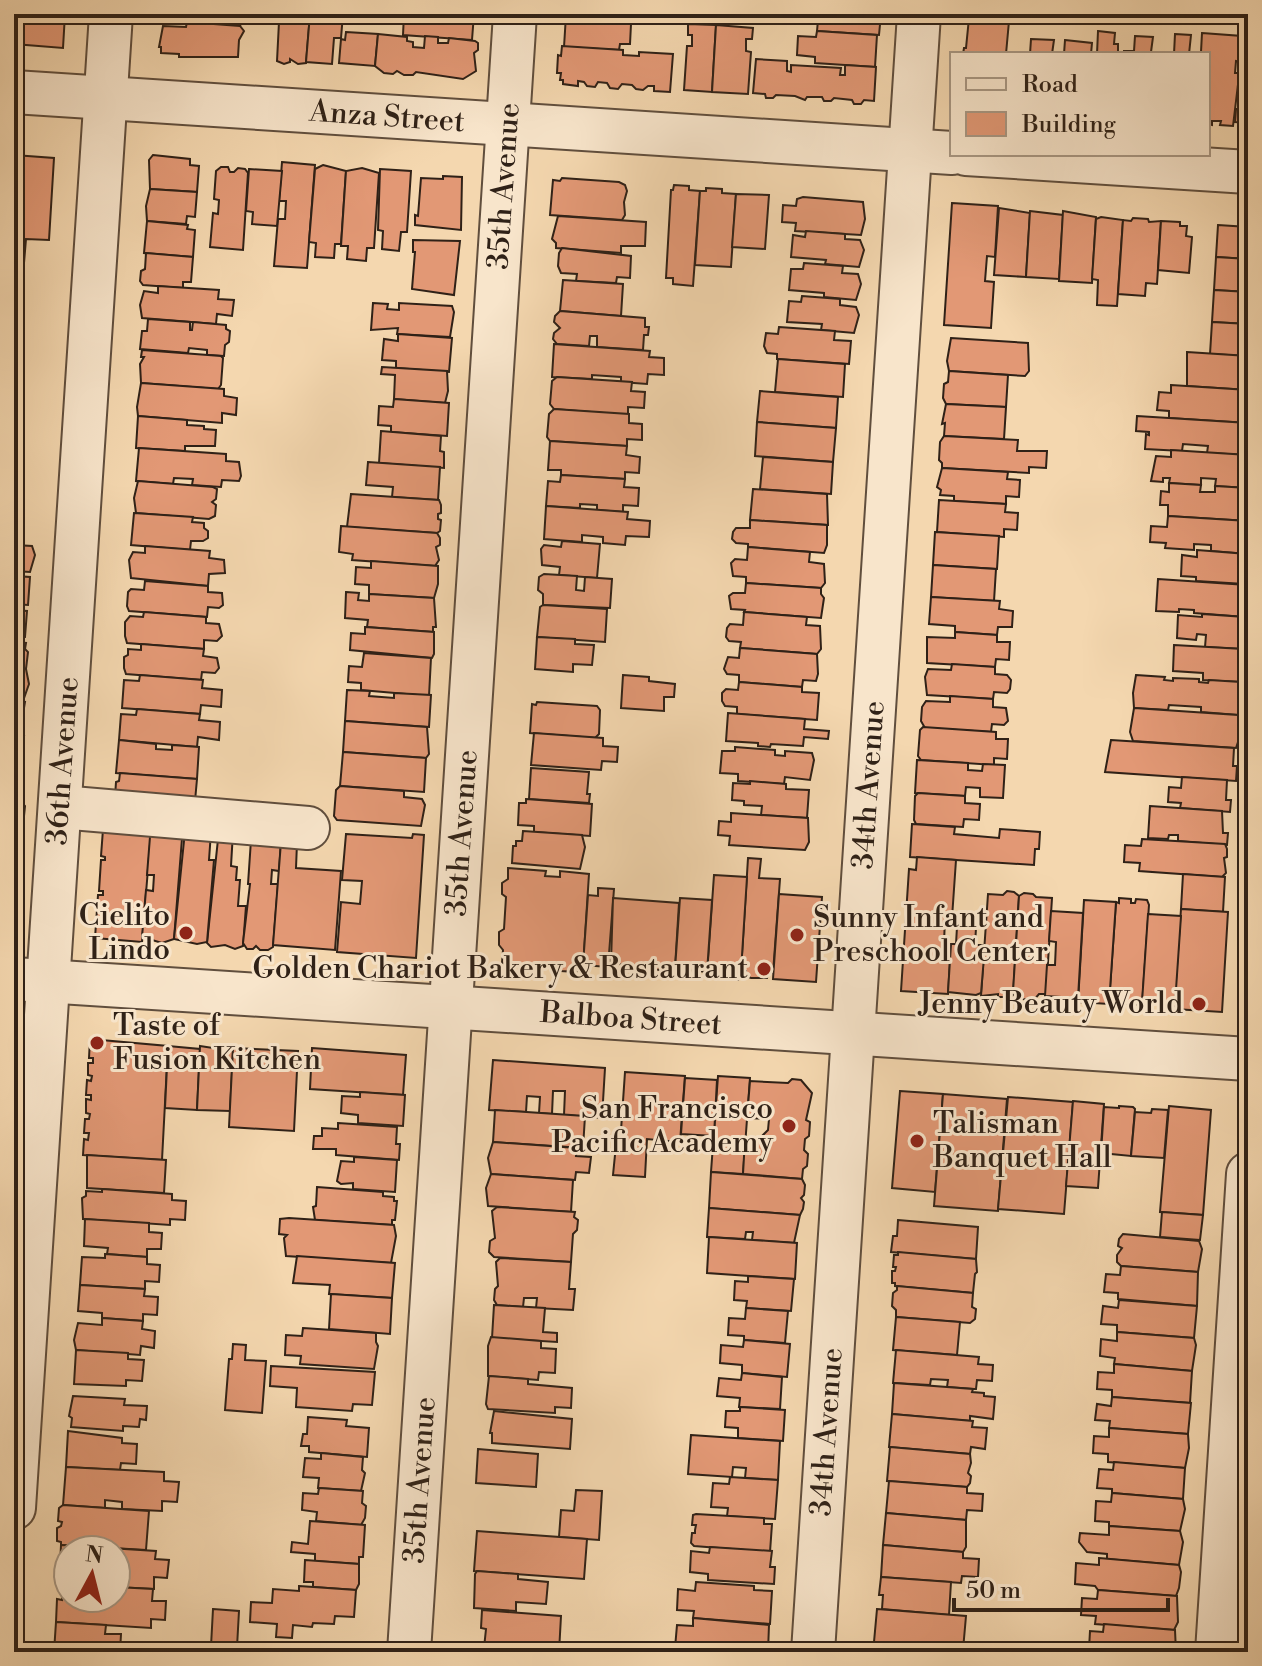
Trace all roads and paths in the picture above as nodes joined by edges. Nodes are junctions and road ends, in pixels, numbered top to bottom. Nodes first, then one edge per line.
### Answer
1 (111, 14) edge
2 (515, 14) edge
3 (919, 14) edge
4 (14, 92) edge
5 (106, 98) junction
6 (508, 124) junction
7 (910, 150) junction
8 (950, 153) edge
9 (997, 156) edge
10 (1248, 172) edge
11 (60, 807) junction
12 (308, 828) dead end
13 (31, 980) edge
14 (451, 1007) junction
15 (853, 1033) junction
16 (1248, 1059) edge
17 (1248, 1174) edge
18 (14, 1508) edge
19 (409, 1652) edge
20 (813, 1652) edge
21 (1217, 1652) edge

1 - 5 street, 36th Avenue
2 - 6 street, 35th Avenue
3 - 7 street, 34th Avenue
4 - 5 street, Anza Street
5 - 6 street, Anza Street
5 - 11 street, 36th Avenue
6 - 7 street, Anza Street
6 - 14 street, 35th Avenue
7 - 8 street, Anza Street
7 - 15 street, 34th Avenue
9 - 10 street
11 - 12 street
11 - 13 street, 36th Avenue
13 - 14 street, Balboa Street
13 - 18 street, 36th Avenue
14 - 15 street, Balboa Street
14 - 19 street, 35th Avenue
15 - 16 street, Balboa Street
15 - 20 street, 34th Avenue
17 - 21 street

